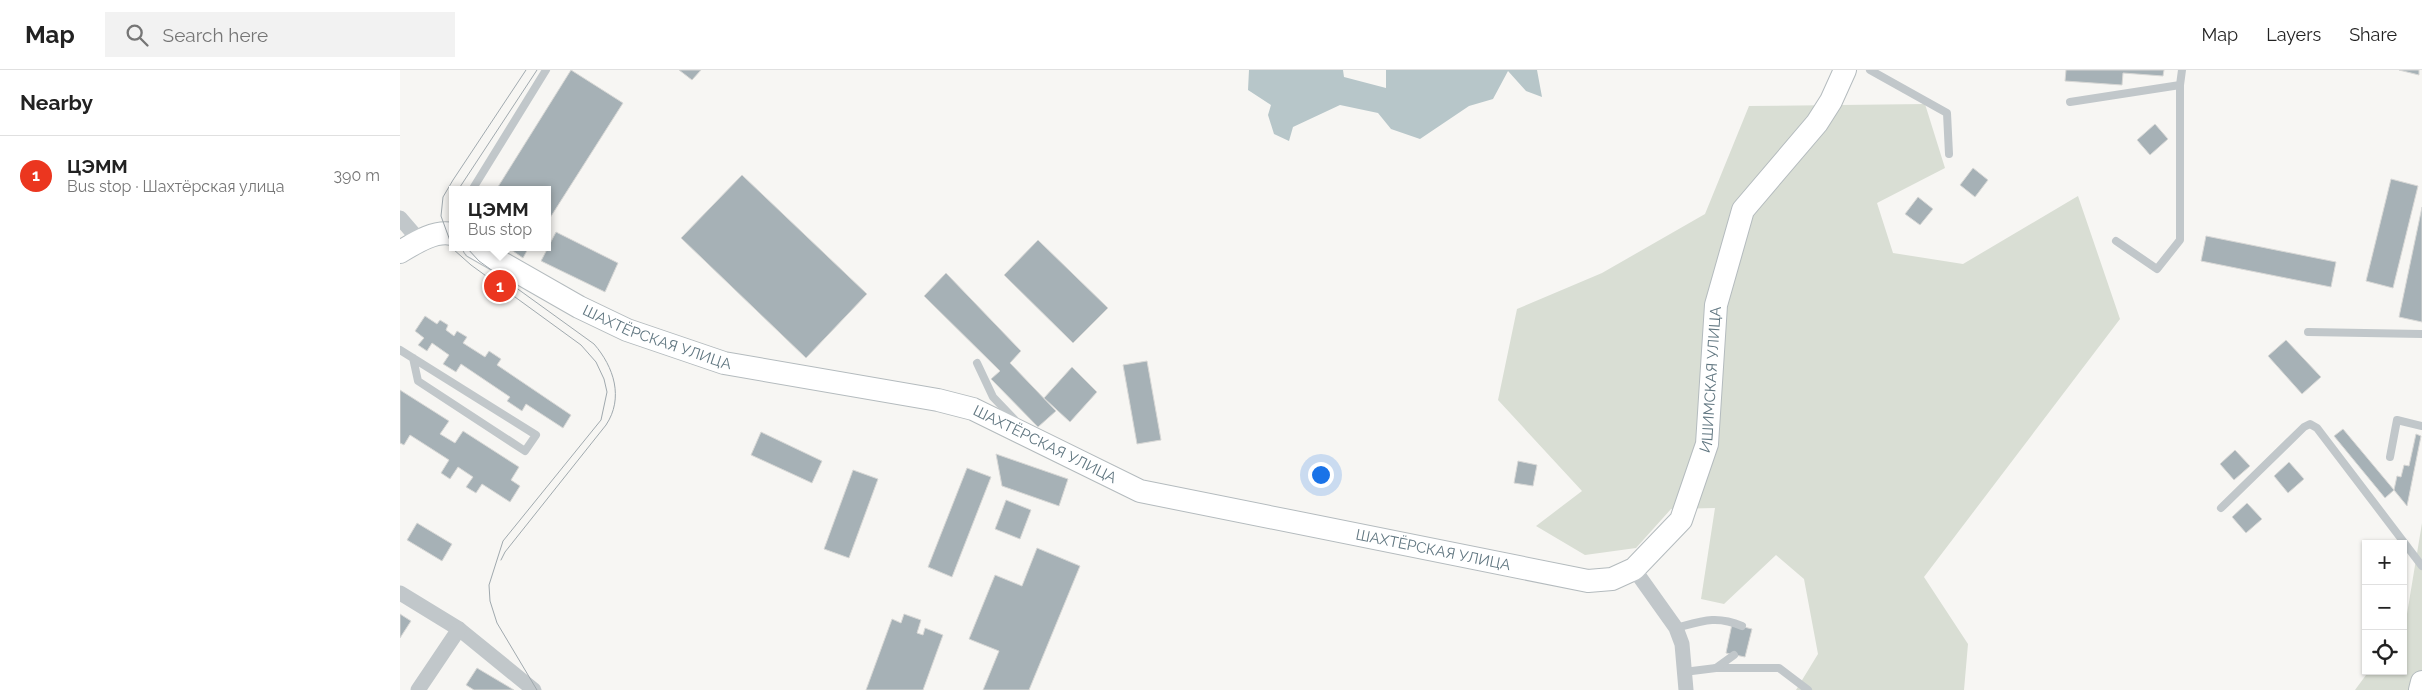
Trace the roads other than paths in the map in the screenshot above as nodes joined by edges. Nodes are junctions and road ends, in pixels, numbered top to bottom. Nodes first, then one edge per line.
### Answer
1 (546, 70) edge
2 (1845, 70) edge
3 (1870, 70) edge
4 (2182, 70) edge
5 (2180, 86) junction
6 (2070, 102) dead end
7 (1950, 154) dead end
8 (474, 186) edge
9 (400, 218) edge
10 (449, 233) edge
11 (419, 240) junction
12 (2116, 242) dead end
13 (481, 251) edge
14 (400, 252) edge
15 (2308, 332) dead end
16 (2422, 334) edge
17 (400, 350) edge
18 (412, 358) junction
19 (977, 362) dead end
20 (2422, 426) edge
21 (1032, 438) junction
22 (2390, 458) dead end
23 (2220, 508) dead end
24 (2422, 566) edge
25 (1634, 569) junction
26 (400, 593) edge
27 (1742, 626) dead end
28 (1676, 628) junction
29 (459, 629) junction
30 (1734, 655) dead end
31 (1716, 668) junction
32 (1684, 672) junction
33 (2422, 682) edge
34 (418, 690) edge
35 (534, 690) edge
36 (1686, 690) edge
37 (1808, 690) edge
38 (2420, 690) edge

1 - 8 lane
2 - 25 main road, ИШИМСКАЯ УЛИЦА
3 - 7 lane
4 - 5 lane
5 - 6 lane
5 - 12 lane
9 - 11 street
10 - 11 main road
11 - 14 main road
13 - 21 main road, ШАХТЁРСКАЯ УЛИЦА
15 - 16 lane
17 - 18 lane
18 - 18 lane
19 - 21 lane
20 - 22 lane
21 - 25 main road, ШАХТЁРСКАЯ УЛИЦА
23 - 24 lane
25 - 28 street
26 - 29 street
27 - 28 lane
28 - 32 street
29 - 34 street
29 - 35 street
30 - 31 lane
31 - 32 lane
31 - 37 lane
32 - 36 street
33 - 38 main road

